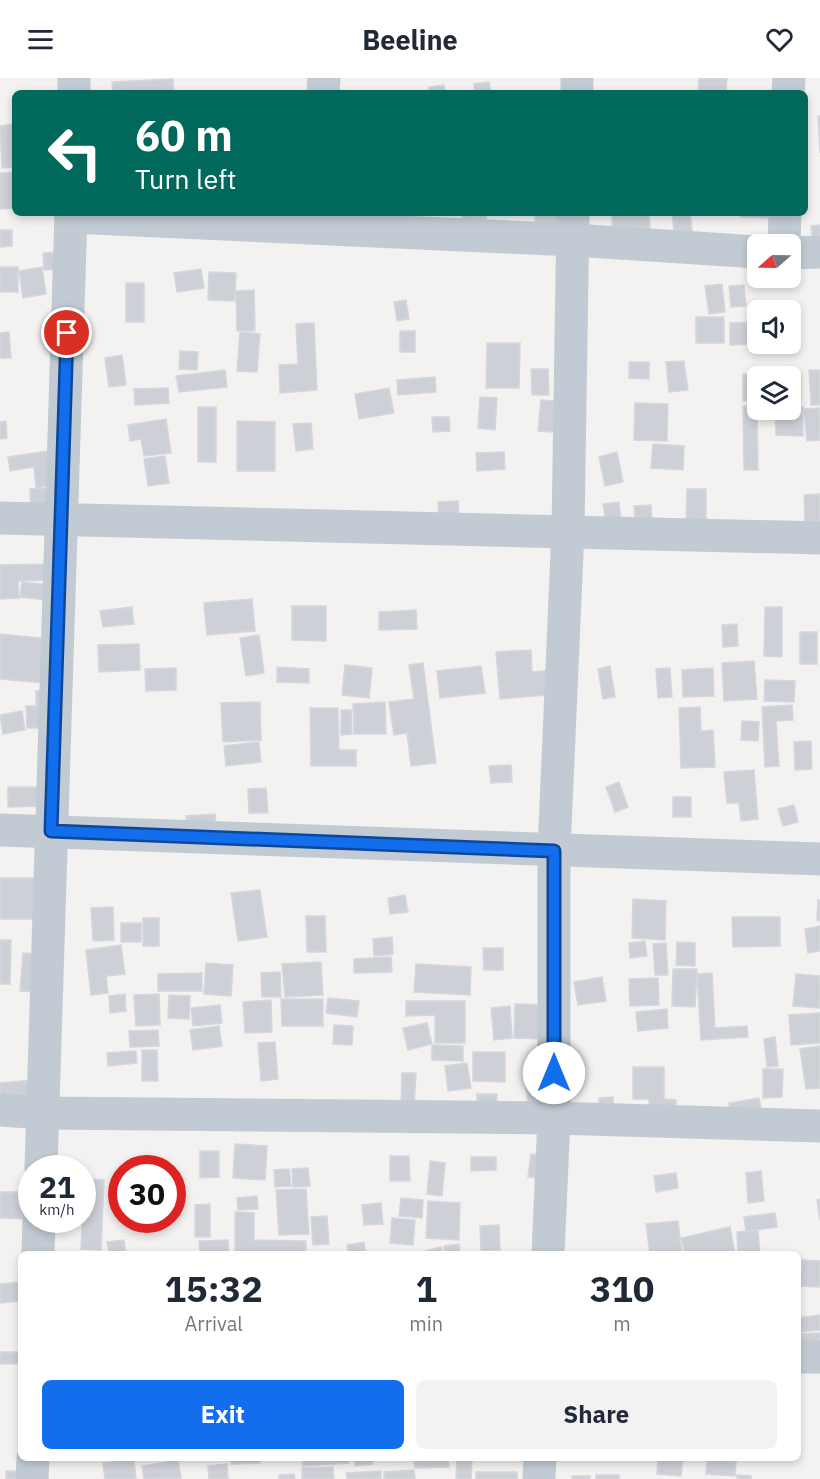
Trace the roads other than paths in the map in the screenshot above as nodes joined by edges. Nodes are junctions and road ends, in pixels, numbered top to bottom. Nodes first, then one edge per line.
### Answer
1 (71, 216) edge
2 (113, 216) edge
3 (785, 216) edge
4 (321, 221) edge
5 (573, 227) edge
6 (784, 234) edge
7 (747, 251) edge
8 (820, 252) edge
9 (801, 253) edge
10 (0, 518) edge
11 (61, 519) junction
12 (568, 530) junction
13 (820, 538) edge
14 (0, 830) edge
15 (51, 831) junction
16 (554, 851) junction
17 (820, 859) edge
18 (0, 1110) edge
19 (43, 1113) junction
20 (554, 1118) junction
21 (820, 1126) edge
22 (41, 1155) edge
23 (39, 1233) edge
24 (38, 1251) edge
25 (548, 1251) edge
26 (801, 1357) edge
27 (820, 1357) edge
28 (33, 1461) edge
29 (540, 1461) edge
30 (32, 1479) edge
31 (539, 1479) edge

1 - 11 street
2 - 4 street
3 - 6 street
4 - 5 street
5 - 7 street
5 - 12 street
8 - 9 street
10 - 11 street
11 - 12 street
11 - 15 street
12 - 13 street
12 - 16 street
14 - 15 street
15 - 16 street
15 - 19 street
16 - 17 street
16 - 20 street
18 - 19 street
19 - 20 street
19 - 22 street
20 - 21 street
20 - 25 street
23 - 24 street
26 - 27 street
28 - 30 street
29 - 31 street

